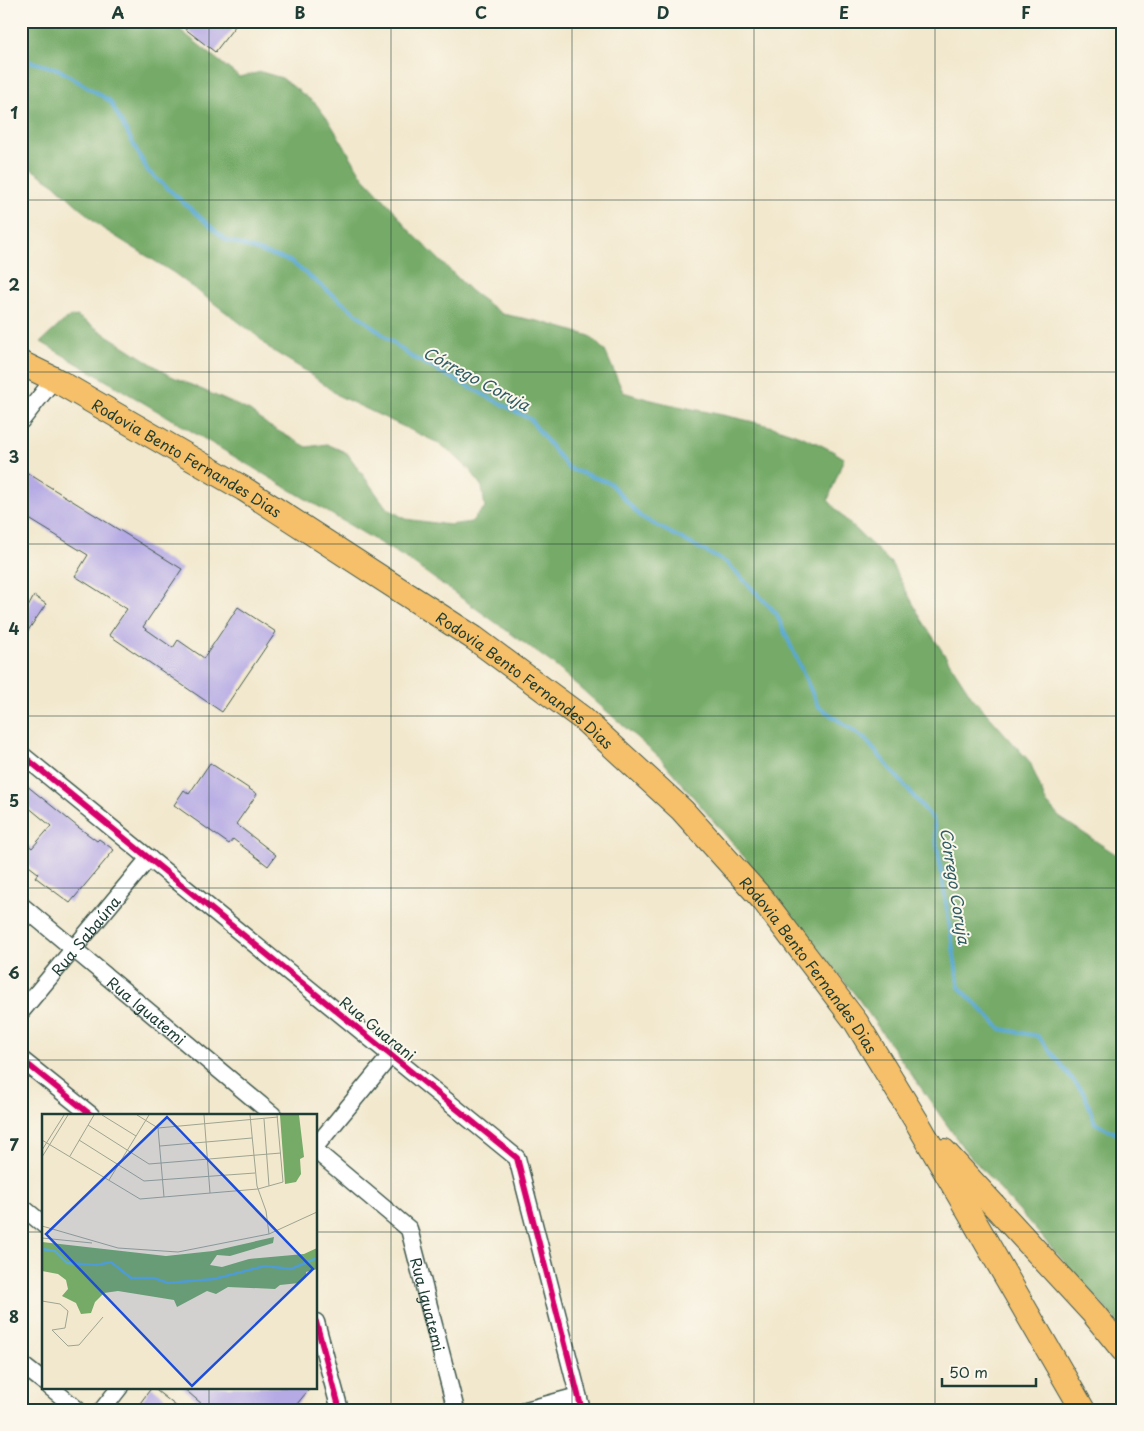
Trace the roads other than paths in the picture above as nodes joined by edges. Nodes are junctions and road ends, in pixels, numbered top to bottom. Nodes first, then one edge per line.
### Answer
1 (21, 363) edge
2 (54, 378) junction
3 (21, 421) edge
4 (21, 754) edge
5 (149, 858) junction
6 (21, 904) edge
7 (74, 948) junction
8 (21, 1012) edge
9 (390, 1055) junction
10 (21, 1059) edge
11 (90, 1114) edge
12 (272, 1114) edge
13 (917, 1122) junction
14 (318, 1144) edge
15 (318, 1153) edge
16 (21, 1206) edge
17 (42, 1223) edge
18 (318, 1329) edge
19 (1123, 1350) edge
20 (21, 1364) edge
21 (42, 1380) edge
22 (51, 1388) edge
23 (119, 1388) edge
24 (580, 1403) edge
25 (78, 1410) edge
26 (102, 1410) edge
27 (340, 1410) edge
28 (456, 1410) edge
29 (526, 1410) edge
30 (1082, 1410) edge

1 - 2 highway, Rodovia Bento Fernandes Dias
2 - 3 street
2 - 13 highway, Rodovia Bento Fernandes Dias
4 - 5 street, Rua Guarani
5 - 7 street, Rua Sabaúna
5 - 9 street, Rua Guarani
6 - 7 street, Rua Iguatemi
7 - 8 street, Rua Sabaúna
7 - 12 street, Rua Iguatemi
9 - 14 street
9 - 24 street, Rua Guarani
10 - 11 street
13 - 19 highway, Rodovia Bento Fernandes Dias
13 - 30 highway, Rodovia Bento Fernandes Dias
15 - 28 street, Rua Iguatemi
16 - 17 street
18 - 27 street
20 - 21 street
22 - 25 street
23 - 26 street
24 - 29 street

